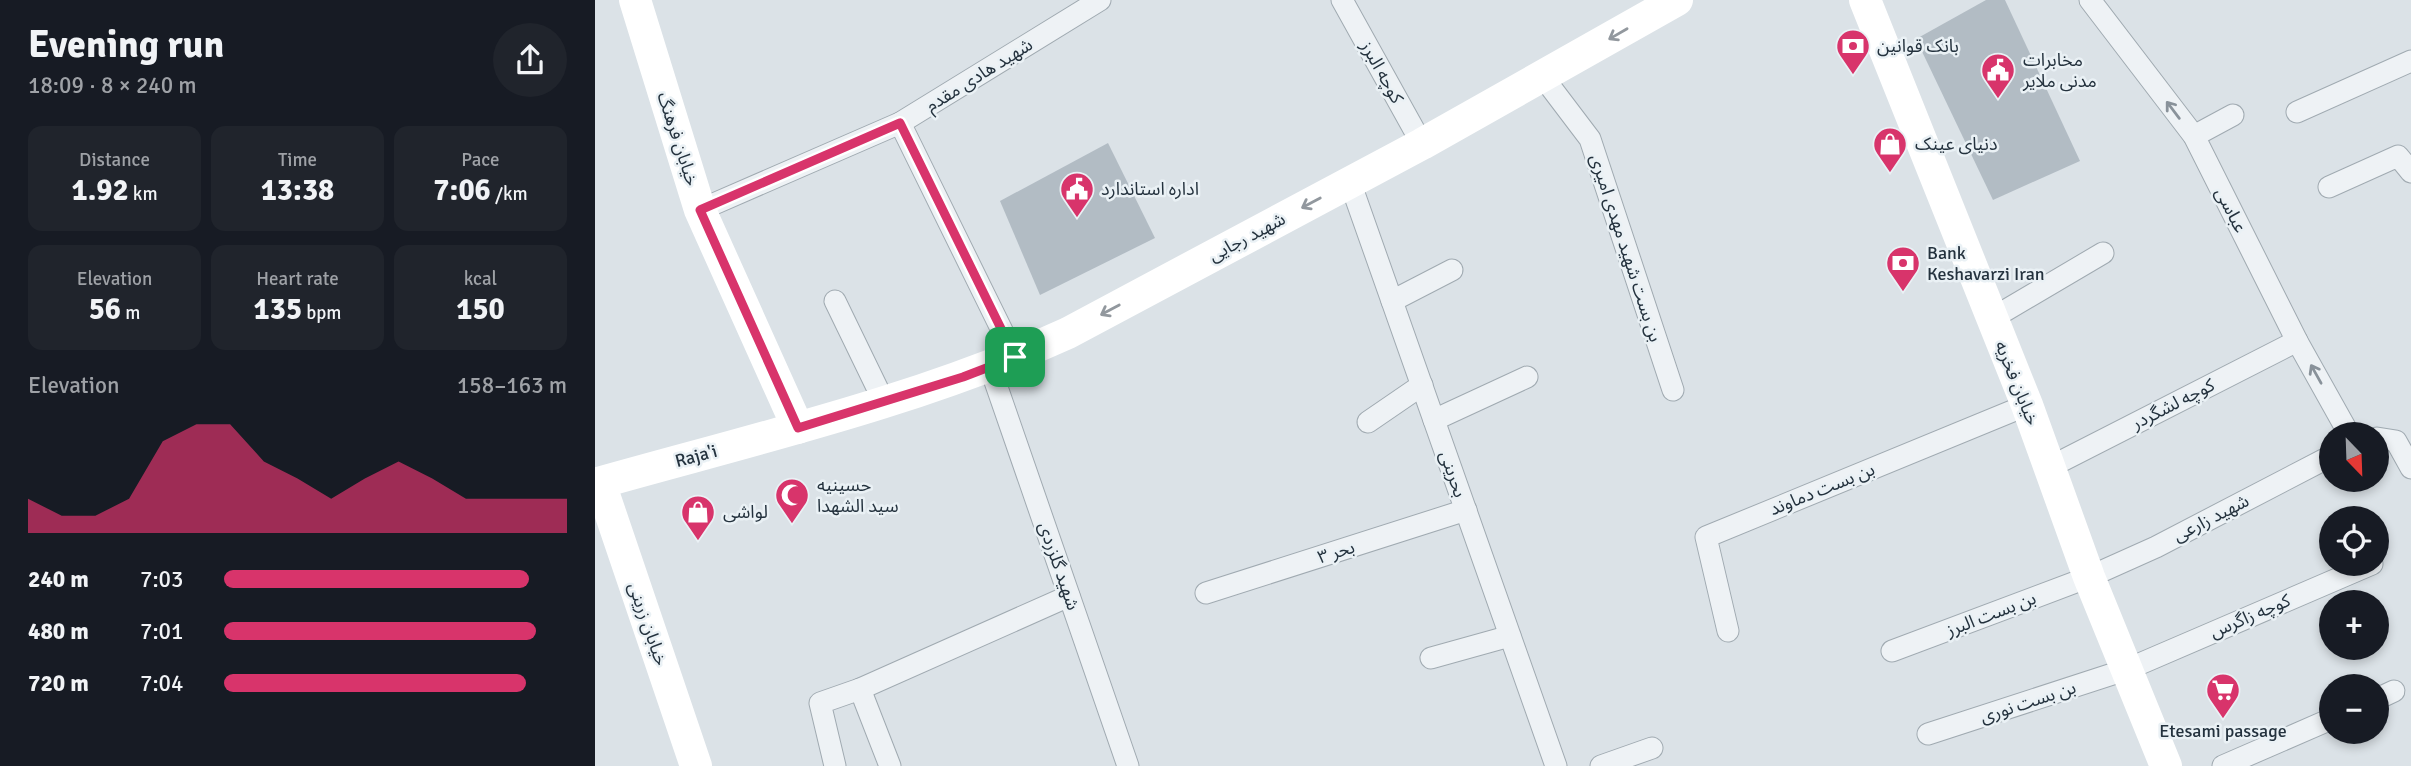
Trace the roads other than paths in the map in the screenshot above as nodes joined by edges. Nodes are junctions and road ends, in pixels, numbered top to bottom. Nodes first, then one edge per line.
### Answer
1 (635, 0) edge
2 (1100, 0) edge
3 (1342, 0) edge
4 (1865, 0) edge
5 (2090, 0) edge
6 (1674, 1) edge
7 (2411, 61) edge
8 (1543, 77) junction
9 (2297, 112) dead end
10 (2233, 115) dead end
11 (900, 123) junction
12 (2194, 136) junction
13 (1422, 144) junction
14 (2411, 172) edge
15 (1350, 182) junction
16 (2329, 187) dead end
17 (700, 210) junction
18 (2103, 253) dead end
19 (1452, 270) dead end
20 (835, 301) dead end
21 (1392, 301) junction
22 (1991, 318) junction
23 (2297, 341) junction
24 (1002, 362) junction
25 (1527, 377) dead end
26 (1422, 385) junction
27 (1673, 390) dead end
28 (884, 402) junction
29 (2027, 405) junction
30 (1434, 420) junction
31 (1368, 422) dead end
32 (2342, 422) edge
33 (798, 428) junction
34 (2389, 440) edge
35 (2319, 462) edge
36 (2050, 467) junction
37 (2411, 468) edge
38 (598, 483) edge
39 (1466, 510) junction
40 (2343, 576) edge
41 (2089, 577) junction
42 (1206, 593) dead end
43 (1069, 596) junction
44 (1728, 631) dead end
45 (1510, 635) junction
46 (1892, 651) dead end
47 (1431, 658) dead end
48 (2128, 669) junction
49 (860, 689) junction
50 (2319, 724) edge
51 (1928, 734) dead end
52 (1652, 748) dead end
53 (696, 766) edge
54 (835, 766) edge
55 (890, 766) edge
56 (1128, 766) edge
57 (1556, 766) edge
58 (1601, 766) edge
59 (2166, 766) edge
60 (2223, 766) edge

1 - 17 main road, خیابان فرهنگ
2 - 11 street, شهید هادی مقدم
3 - 13 street, کوچه البرز
4 - 22 main road, خیابان فخریه
12 -> 5 street, عباسی
6 -> 8 main road, شهید رجایی
7 - 9 street
8 - 13 main road, شهید رجایی
8 - 27 street, بن بست شهید مهدی امیری
10 - 12 street
11 - 17 street, شهید هادی مقدم
11 - 24 street, شهید گلزردی
12 - 23 street, عباسی
13 - 15 main road, شهید رجایی
14 - 16 street
15 - 21 street, بحرینی
15 -> 24 main road, شهید رجایی
17 - 33 main road, خیابان فرهنگ
18 - 22 street
19 - 21 street
20 - 28 street
21 - 26 street, بحرینی
22 - 29 main road, خیابان فخریه
32 -> 23 street, عباسی
23 - 36 street, کوچه لشگردر
24 - 28 main road, شهید رجایی
24 - 43 street, شهید گلزردی
25 - 30 street
26 - 30 street, بحرینی
26 - 31 street
28 - 33 main road, شهید رجایی
29 - 36 main road, خیابان فخریه
29 - 44 street, بن بست دماوند
30 - 39 street, بحرینی
33 - 38 main road, Raja'i
34 - 37 street
35 - 41 street, شهید زارعی
36 - 41 main road, خیابان فخریه
38 - 53 main road, خیابان زرینی
39 - 42 street, بحر ۳
39 - 45 street, بحرینی
40 - 48 street, کوچه زاگرس
41 - 46 street, بن بست البرز
41 - 48 main road, خیابان فخریه
43 - 49 street
43 - 56 street, شهید گلزردی
45 - 47 street
45 - 57 street, بحرینی
48 - 51 street, بن بست نوری
48 - 59 main road, خیابان فخریه
49 - 54 street
49 - 55 street
50 - 60 street
52 - 58 street

